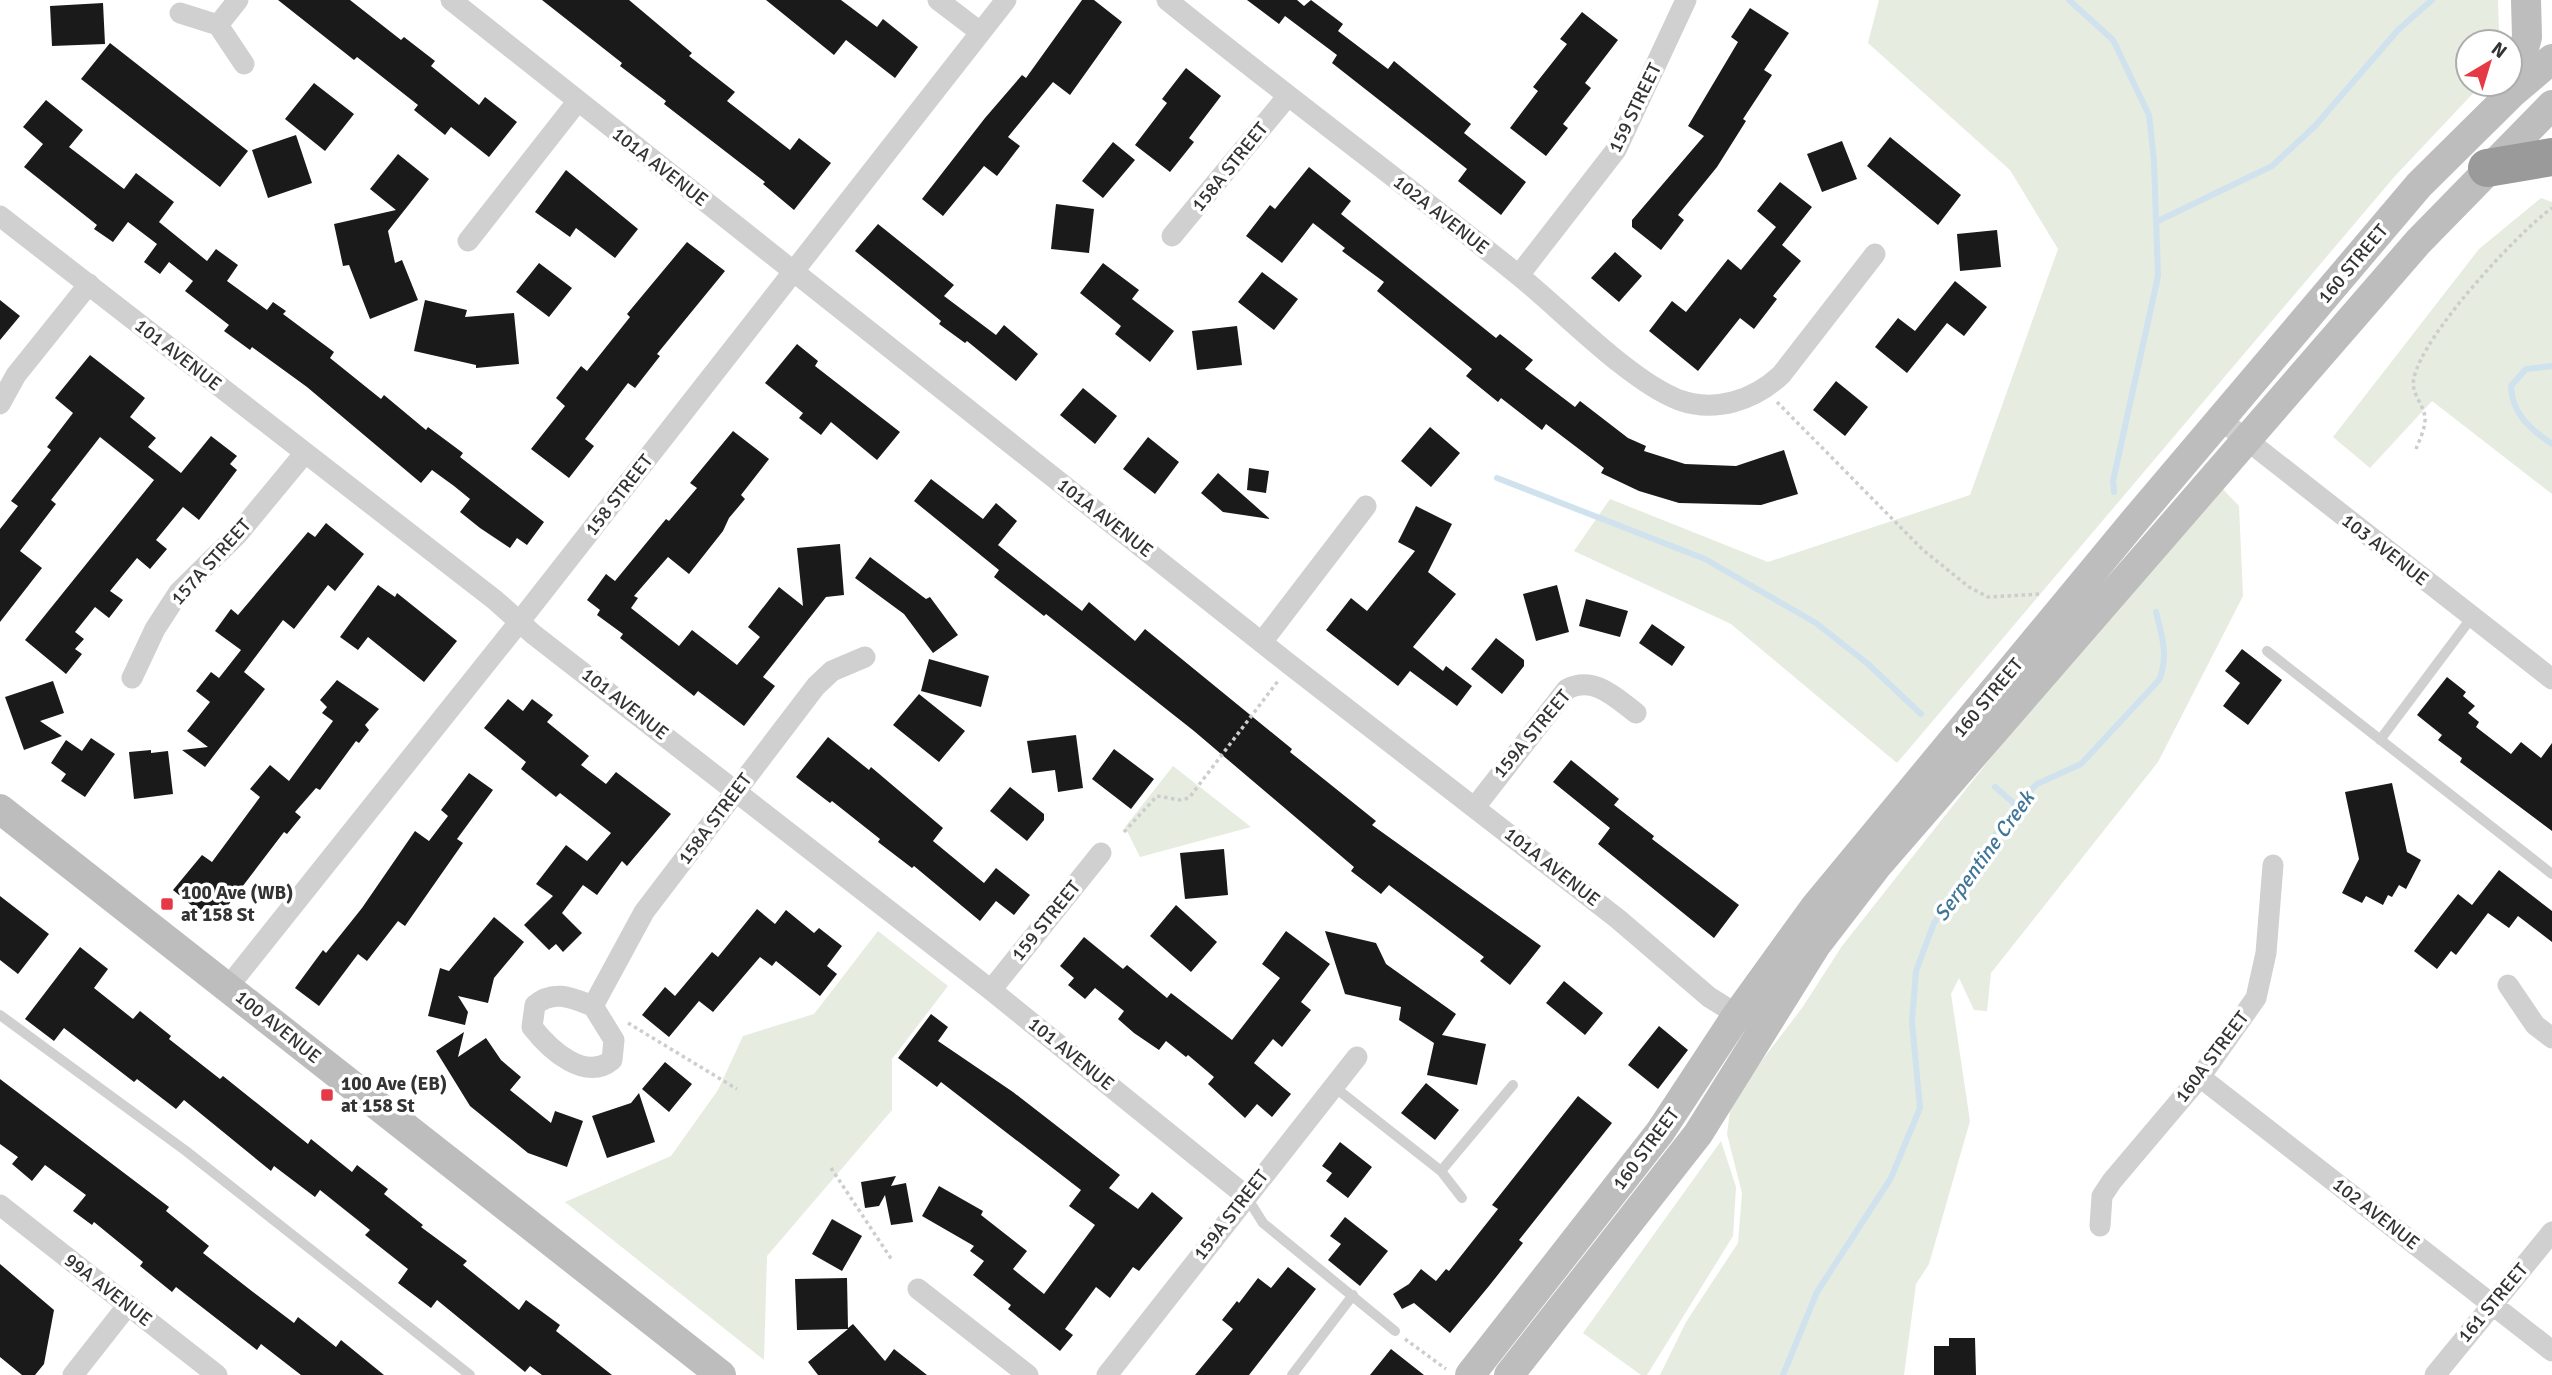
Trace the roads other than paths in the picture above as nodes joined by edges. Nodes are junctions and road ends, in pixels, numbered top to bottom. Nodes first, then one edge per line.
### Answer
1 (238, 0) edge
2 (451, 0) edge
3 (938, 0) edge
4 (1006, 0) edge
5 (1167, 0) edge
6 (1686, 0) edge
7 (2526, 0) edge
8 (180, 13) dead end
9 (218, 25) junction
10 (980, 32) junction
11 (2524, 48) edge
12 (2552, 59) edge
13 (244, 64) dead end
14 (2524, 83) edge
15 (1287, 97) junction
16 (2507, 98) edge
17 (577, 102) junction
18 (2552, 105) edge
19 (2552, 157) edge
20 (2487, 168) junction
21 (0, 216) edge
22 (1172, 236) dead end
23 (468, 241) dead end
24 (1875, 254) dead end
25 (792, 271) junction
26 (1519, 275) junction
27 (89, 284) junction
28 (0, 404) edge
29 (2220, 419) junction
30 (2245, 441) junction
31 (304, 453) junction
32 (1366, 506) dead end
33 (2472, 617) junction
34 (520, 621) junction
35 (1262, 642) junction
36 (2267, 651) dead end
37 (865, 657) dead end
38 (132, 678) dead end
39 (2552, 679) edge
40 (1636, 713) dead end
41 (2380, 740) junction
42 (737, 791) junction
43 (1475, 807) junction
44 (0, 809) edge
45 (1101, 853) dead end
46 (2273, 865) dead end
47 (2552, 874) edge
48 (2508, 985) dead end
49 (228, 988) junction
50 (990, 990) junction
51 (593, 1006) dead end
52 (0, 1014) edge
53 (1737, 1016) junction
54 (1763, 1031) junction
55 (2552, 1038) edge
56 (1357, 1057) dead end
57 (2200, 1077) junction
58 (1513, 1085) dead end
59 (1333, 1086) junction
60 (1441, 1171) junction
61 (1246, 1196) junction
62 (1462, 1198) dead end
63 (0, 1205) edge
64 (2100, 1226) dead end
65 (2552, 1232) edge
66 (918, 1289) dead end
67 (1353, 1295) junction
68 (2493, 1305) junction
69 (128, 1306) junction
70 (1395, 1331) road end
71 (2552, 1351) edge
72 (1458, 1372) edge
73 (73, 1375) edge
74 (217, 1375) edge
75 (470, 1375) edge
76 (721, 1375) edge
77 (1028, 1375) edge
78 (1107, 1375) edge
79 (1292, 1375) edge
80 (1509, 1375) edge
81 (2435, 1375) edge

1 - 9 street
2 - 17 street, 101A AVENUE
3 - 10 street
4 - 10 street, 158 STREET
5 - 15 street, 102A AVENUE
6 - 26 street, 159 STREET
7 - 11 main road
8 - 9 street
9 - 13 street
10 - 25 street, 158 STREET
12 - 14 main road, 160 STREET
15 - 22 street, 158A STREET
15 - 26 street, 102A AVENUE
16 - 29 main road, 160 STREET
17 - 23 street
17 - 25 street, 101A AVENUE
18 - 20 main road, 160 STREET
19 - 20 highway
20 - 30 main road, 160 STREET
21 - 27 street, 101 AVENUE
24 - 26 street, 102A AVENUE
25 - 34 street, 158 STREET
25 - 35 street, 101A AVENUE
27 - 28 street
27 - 31 street, 101 AVENUE
29 - 30 street, 103 AVENUE
29 - 53 main road, 160 STREET
30 - 33 street, 103 AVENUE
30 - 54 main road, 160 STREET
31 - 34 street, 101 AVENUE
31 - 38 street, 157A STREET
32 - 35 street
33 - 39 street, 103 AVENUE
33 - 41 lane
34 - 42 street, 101 AVENUE
34 - 49 street, 158 STREET
35 - 43 street, 101A AVENUE
36 - 41 lane
37 - 42 street, 158A STREET
40 - 43 street, 159A STREET
41 - 47 lane
42 - 50 street, 101 AVENUE
42 - 51 street, 158A STREET
43 - 53 street, 101A AVENUE
44 - 49 main road, 100 AVENUE
45 - 50 street, 159 STREET
46 - 57 street, 160A STREET
48 - 55 street
49 - 76 main road, 100 AVENUE
50 - 61 street, 101 AVENUE
52 - 75 lane
53 - 54 street, 101A AVENUE
53 - 72 main road, 160 STREET
54 - 80 main road, 160 STREET
56 - 59 street, 159A STREET
57 - 64 street, 160A STREET
57 - 68 street, 102 AVENUE
58 - 60 lane
59 - 60 lane
59 - 61 street, 159A STREET
60 - 62 lane
61 - 67 lane
61 - 78 street, 159A STREET
63 - 69 street, 99A AVENUE
65 - 68 street, 161 STREET
66 - 77 street
67 - 70 lane
67 - 79 lane
68 - 71 street, 102 AVENUE
68 - 81 street, 161 STREET
69 - 73 street
69 - 74 street, 99A AVENUE

